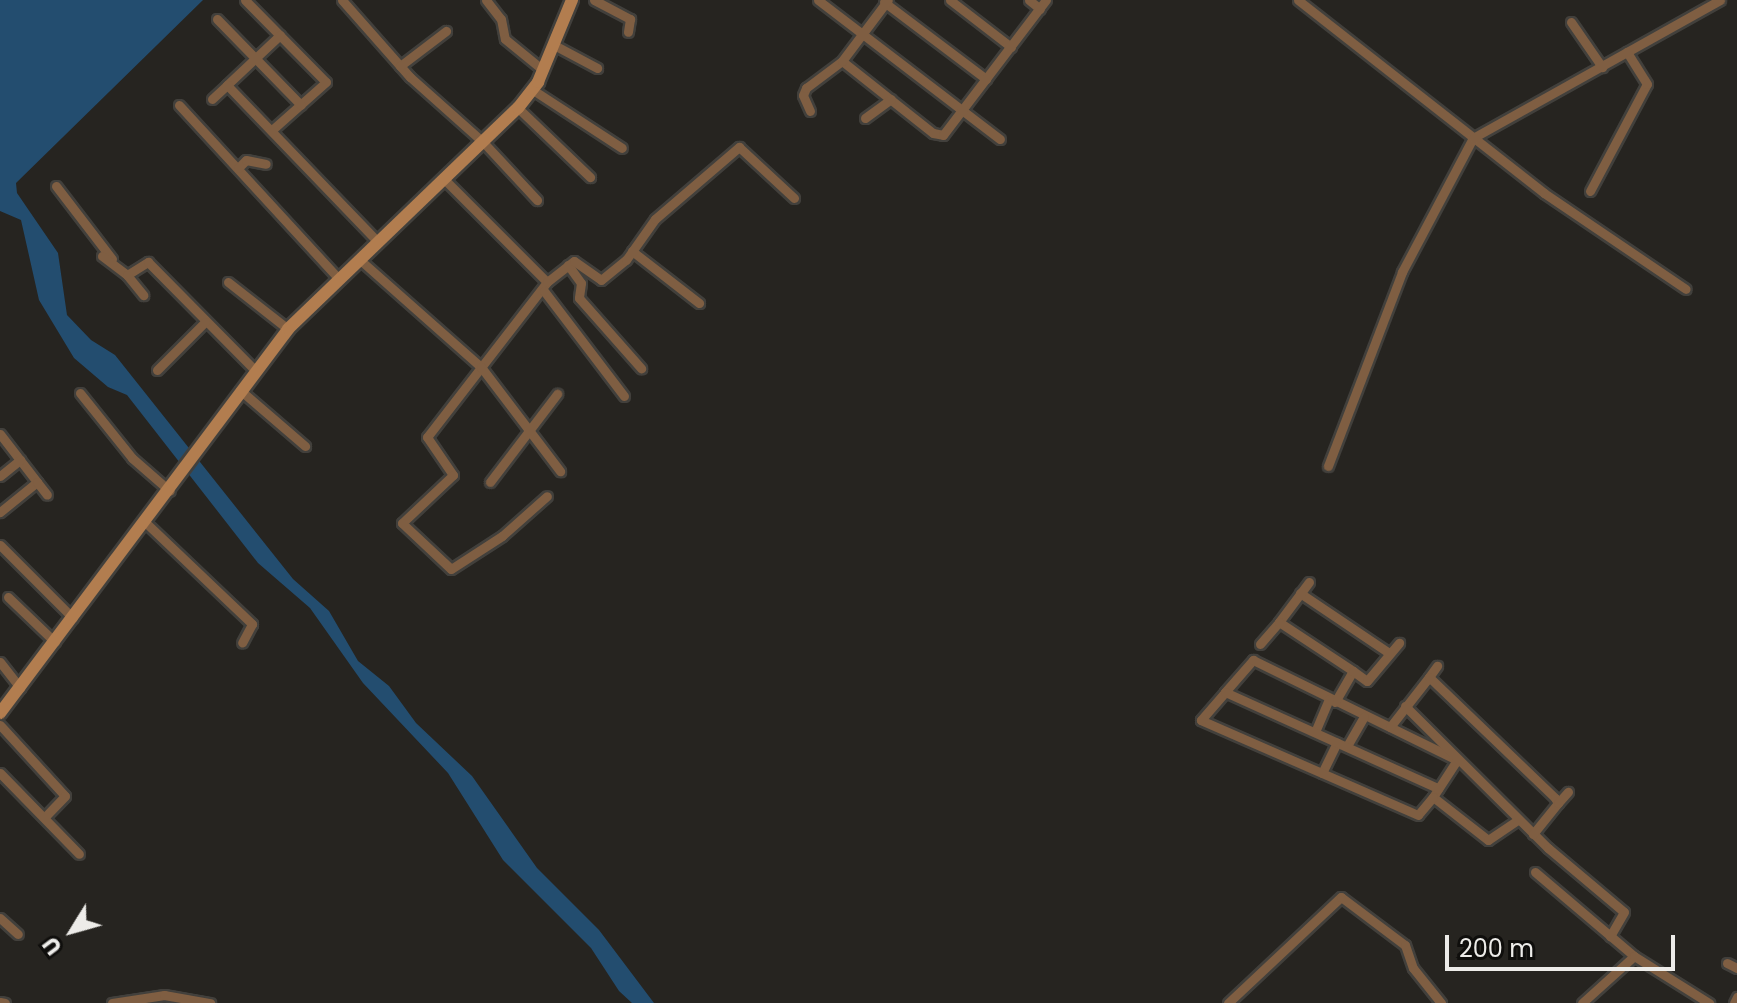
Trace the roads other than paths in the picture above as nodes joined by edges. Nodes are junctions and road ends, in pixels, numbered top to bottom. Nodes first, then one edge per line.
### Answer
1 (245, 0) edge
2 (342, 0) edge
3 (486, 0) edge
4 (572, 0) edge
5 (594, 0) edge
6 (818, 0) edge
7 (950, 0) edge
8 (1029, 0) edge
9 (1298, 0) edge
10 (1720, 0) edge
11 (885, 1) edge
12 (1043, 4) edge
13 (217, 19) dead end
14 (1571, 22) dead end
15 (446, 31) dead end
16 (628, 32) dead end
17 (863, 32) junction
18 (280, 35) junction
19 (554, 45) junction
20 (1011, 47) junction
21 (1627, 52) junction
22 (255, 59) junction
23 (842, 61) junction
24 (400, 66) junction
25 (1602, 67) junction
26 (597, 68) dead end
27 (543, 70) junction
28 (986, 79) junction
29 (227, 85) junction
30 (533, 90) junction
31 (212, 99) dead end
32 (891, 99) junction
33 (179, 105) dead end
34 (301, 105) junction
35 (518, 108) junction
36 (963, 109) junction
37 (810, 111) dead end
38 (865, 118) dead end
39 (273, 129) junction
40 (1473, 138) junction
41 (1000, 139) dead end
42 (484, 143) junction
43 (622, 148) dead end
44 (266, 164) dead end
45 (238, 168) junction
46 (590, 177) dead end
47 (446, 181) junction
48 (56, 186) dead end
49 (1590, 191) dead end
50 (794, 198) dead end
51 (537, 200) dead end
52 (378, 242) junction
53 (632, 251) junction
54 (102, 256) dead end
55 (359, 259) junction
56 (114, 261) junction
57 (568, 265) junction
58 (127, 275) junction
59 (338, 278) junction
60 (228, 282) dead end
61 (545, 286) junction
62 (1686, 289) dead end
63 (143, 295) dead end
64 (699, 303) dead end
65 (205, 322) junction
66 (288, 329) junction
67 (481, 367) junction
68 (641, 368) dead end
69 (157, 370) dead end
70 (255, 370) junction
71 (240, 390) junction
72 (80, 393) dead end
73 (557, 394) dead end
74 (624, 396) dead end
75 (526, 432) junction
76 (0, 436) edge
77 (305, 446) dead end
78 (20, 460) junction
79 (1328, 466) dead end
80 (560, 471) dead end
81 (0, 476) edge
82 (37, 482) junction
83 (490, 482) dead end
84 (170, 491) junction
85 (47, 495) dead end
86 (547, 496) dead end
87 (0, 512) edge
88 (145, 522) junction
89 (0, 545) edge
90 (1309, 582) dead end
91 (1300, 593) junction
92 (8, 597) dead end
93 (73, 618) junction
94 (1279, 622) junction
95 (55, 642) junction
96 (242, 643) dead end
97 (1399, 643) dead end
98 (1260, 644) dead end
99 (1389, 653) junction
100 (0, 662) edge
101 (1437, 666) dead end
102 (1353, 671) junction
103 (1429, 677) junction
104 (20, 688) junction
105 (1225, 692) junction
106 (1332, 701) junction
107 (1405, 706) junction
108 (0, 713) edge
109 (1364, 716) junction
110 (0, 725) edge
111 (1390, 727) junction
112 (1315, 732) junction
113 (1342, 744) junction
114 (1457, 760) junction
115 (0, 773) edge
116 (1322, 773) junction
117 (1568, 792) dead end
118 (1436, 793) junction
119 (1558, 803) junction
120 (44, 818) junction
121 (1518, 820) junction
122 (1533, 834) junction
123 (79, 854) dead end
124 (1535, 872) dead end
125 (0, 918) edge
126 (18, 934) dead end
127 (1610, 936) junction
128 (1634, 956) junction
129 (1737, 997) edge
130 (112, 1003) edge
131 (210, 1003) edge
132 (1228, 1003) edge
133 (1441, 1003) edge
134 (1582, 1003) edge
135 (1709, 1003) edge
136 (1734, 1003) edge

1 - 18 street
2 - 24 street
3 - 27 street
4 - 19 main road
5 - 16 street
6 - 17 street
7 - 20 street
8 - 12 street
9 - 40 street
10 - 21 street
11 - 17 street
11 - 28 street
12 - 20 street
13 - 22 street
14 - 25 street
15 - 24 street
17 - 23 street
17 - 36 street
18 - 22 street
18 - 34 street
19 - 26 street
19 - 27 main road
20 - 28 street
21 - 25 street
21 - 49 street
22 - 29 street
22 - 34 street
23 - 32 street
23 - 37 street
24 - 42 street
25 - 40 street
27 - 30 main road
28 - 36 street
29 - 31 street
29 - 39 street
30 - 35 main road
30 - 43 street
32 - 36 street
32 - 38 street
33 - 45 street
34 - 39 street
35 - 42 main road
35 - 46 street
36 - 41 street
39 - 52 street
40 - 62 street
40 - 79 street
42 - 47 main road
42 - 51 street
44 - 45 street
45 - 59 street
47 - 52 main road
47 - 61 street
48 - 56 street
50 - 53 street
52 - 55 main road
53 - 57 street
53 - 64 street
54 - 56 street
55 - 59 main road
55 - 67 street
56 - 58 street
57 - 61 street
57 - 68 street
58 - 63 street
58 - 65 street
59 - 66 main road
60 - 66 street
61 - 67 street
61 - 74 street
65 - 69 street
65 - 70 street
66 - 70 main road
67 - 75 street
67 - 86 street
70 - 71 main road
71 - 77 street
71 - 84 main road
72 - 84 street
73 - 75 street
75 - 80 street
75 - 83 street
76 - 78 street
78 - 81 street
78 - 82 street
82 - 85 street
82 - 87 street
84 - 88 main road
88 - 93 main road
88 - 96 street
89 - 93 street
90 - 91 street
91 - 94 street
91 - 99 street
92 - 95 street
93 - 95 main road
94 - 98 street
94 - 102 street
95 - 104 main road
97 - 99 street
99 - 102 street
100 - 104 street
101 - 103 street
102 - 106 street
103 - 107 street
103 - 119 street
104 - 108 main road
105 - 106 street
105 - 112 street
105 - 116 street
106 - 109 street
106 - 112 street
107 - 111 street
107 - 114 street
109 - 111 street
109 - 113 street
110 - 120 street
111 - 114 street
112 - 113 street
113 - 116 street
113 - 118 street
114 - 118 street
114 - 121 street
115 - 120 street
116 - 118 street
117 - 119 street
118 - 121 street
119 - 122 street
120 - 123 street
121 - 122 street
122 - 127 street
124 - 127 street
125 - 126 street
127 - 128 street
128 - 134 street
128 - 135 street
129 - 136 street
130 - 131 street
132 - 133 street

